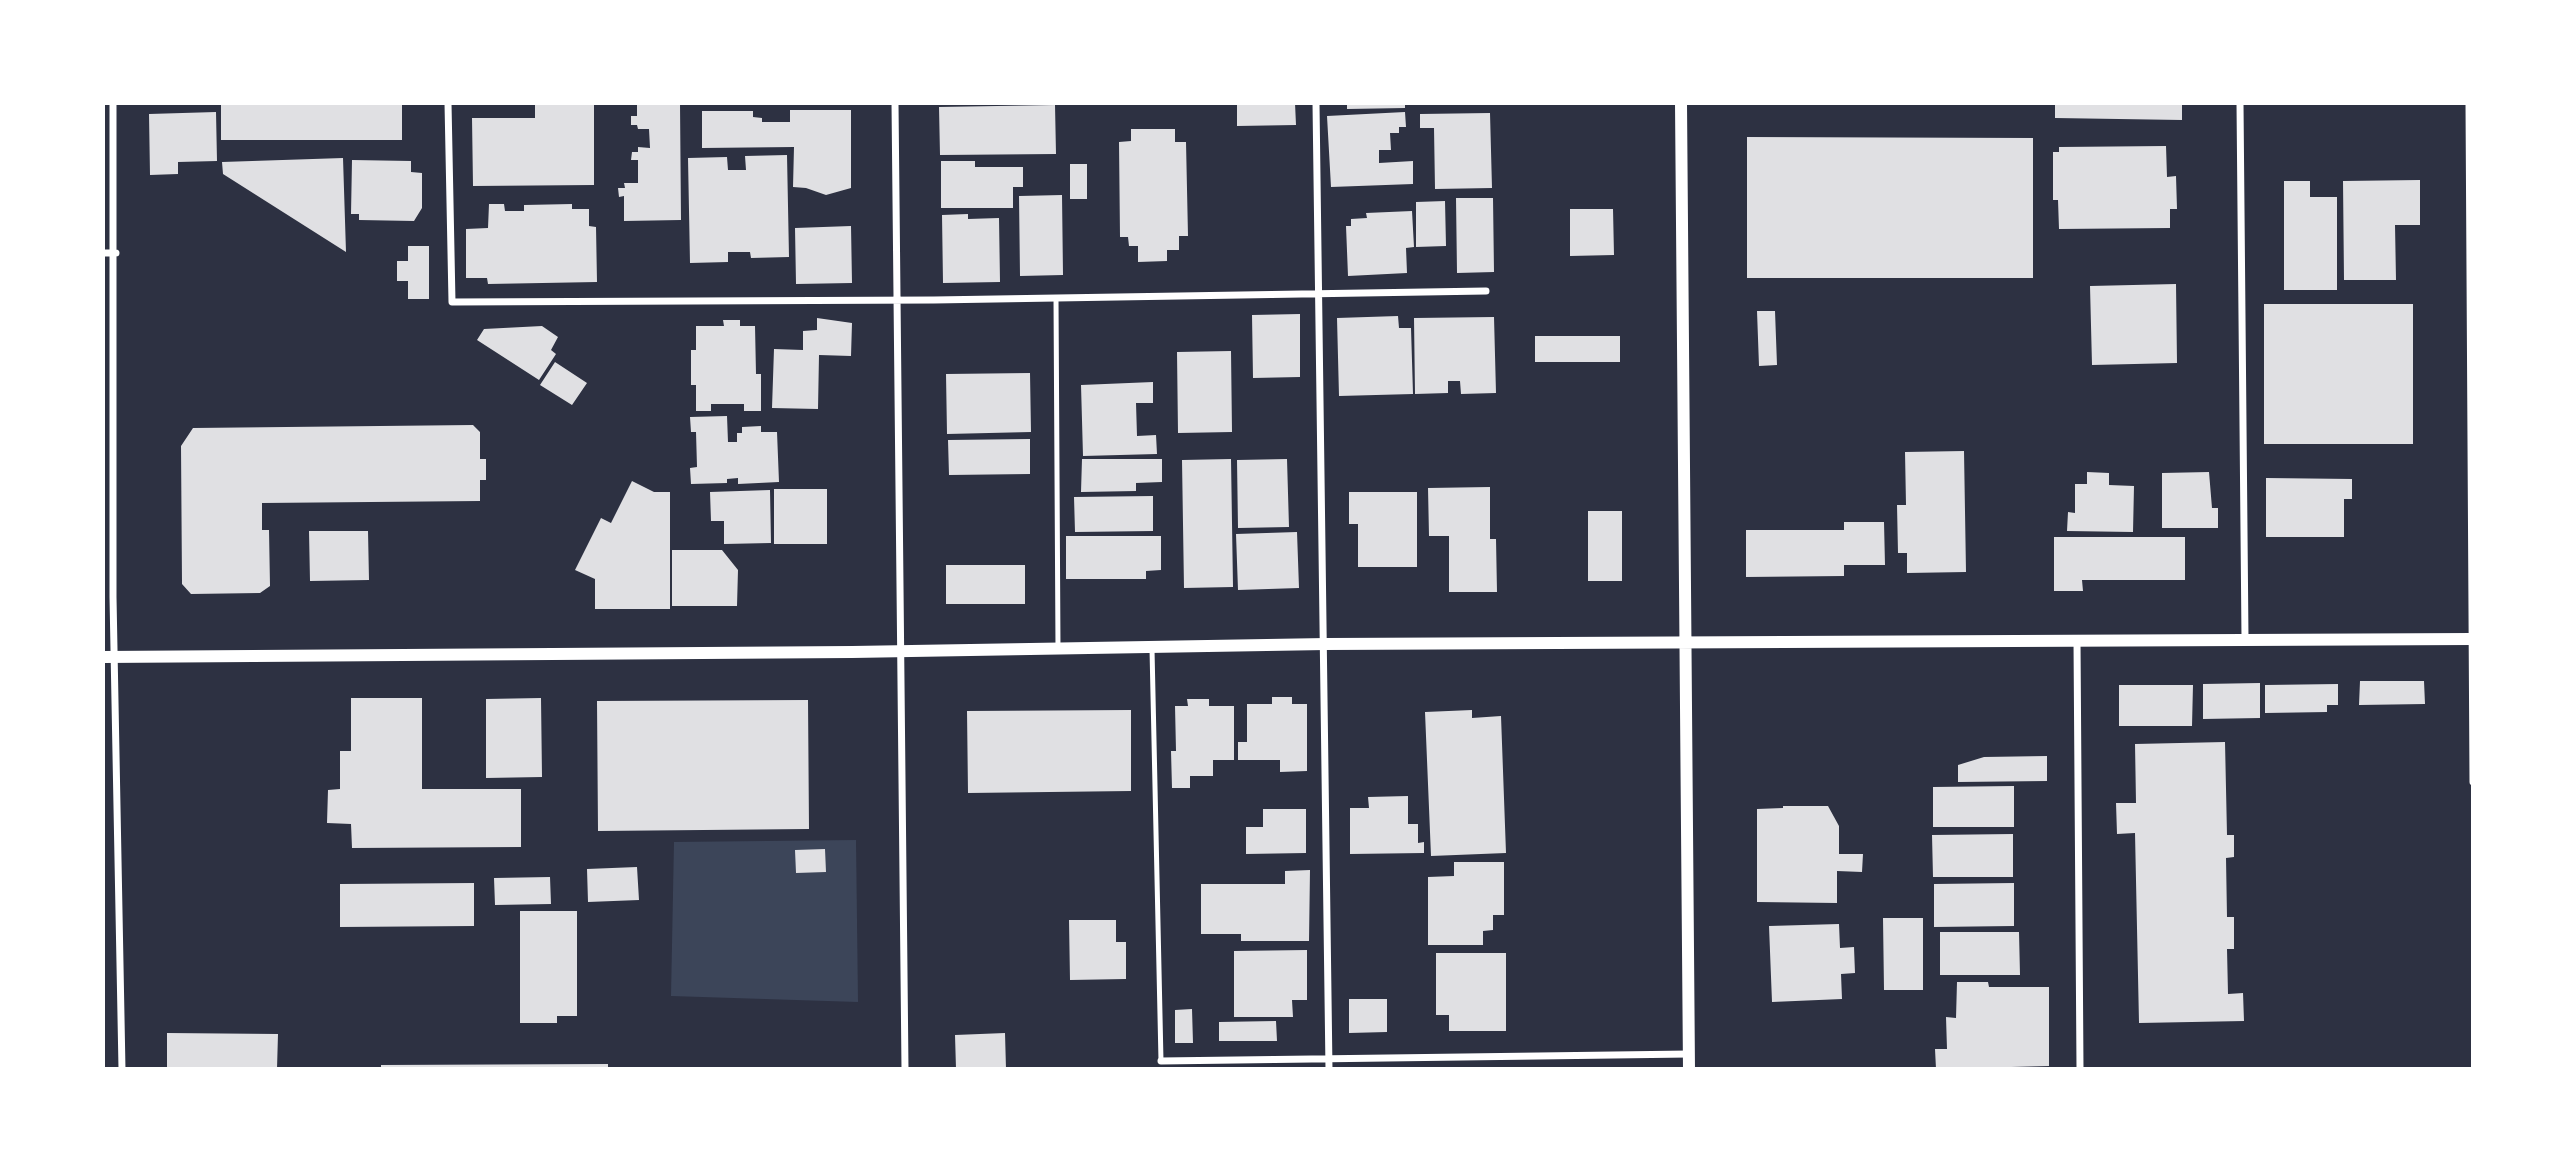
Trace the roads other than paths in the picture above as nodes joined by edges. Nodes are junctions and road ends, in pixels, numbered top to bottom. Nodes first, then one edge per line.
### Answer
1 (113, 103) edge
2 (448, 103) edge
3 (895, 103) edge
4 (1316, 103) edge
5 (1681, 103) edge
6 (2240, 103) edge
7 (2469, 103) edge
8 (103, 253) edge
9 (116, 253) junction
10 (1486, 291) dead end
11 (1321, 295) junction
12 (1056, 298) junction
13 (898, 300) junction
14 (2245, 638) junction
15 (2472, 639) edge
16 (2077, 641) junction
17 (1686, 643) junction
18 (1326, 645) junction
19 (1152, 649) junction
20 (1058, 650) junction
21 (901, 652) junction
22 (110, 657) edge
23 (2473, 782) edge
24 (1689, 1054) junction
25 (1329, 1059) junction
26 (1161, 1061) joint
27 (122, 1069) edge
28 (905, 1069) edge
29 (1329, 1069) edge
30 (1689, 1069) edge
31 (2080, 1069) edge

1 - 9 street
2 - 13 street
3 - 13 street
4 - 11 street
5 - 17 street
6 - 14 street
7 - 15 street
8 - 9 street
9 - 22 street
10 - 11 street
11 - 12 street
11 - 18 street
12 - 13 street
12 - 20 lane
13 - 21 street
14 - 15 street
14 - 16 street
15 - 23 street
16 - 17 street
16 - 31 street
17 - 18 street
17 - 24 street
18 - 19 street
18 - 25 street
19 - 20 street
19 - 26 lane
20 - 21 street
21 - 22 street
21 - 28 street
22 - 27 street
24 - 25 street
24 - 30 street
25 - 26 street
25 - 29 street

